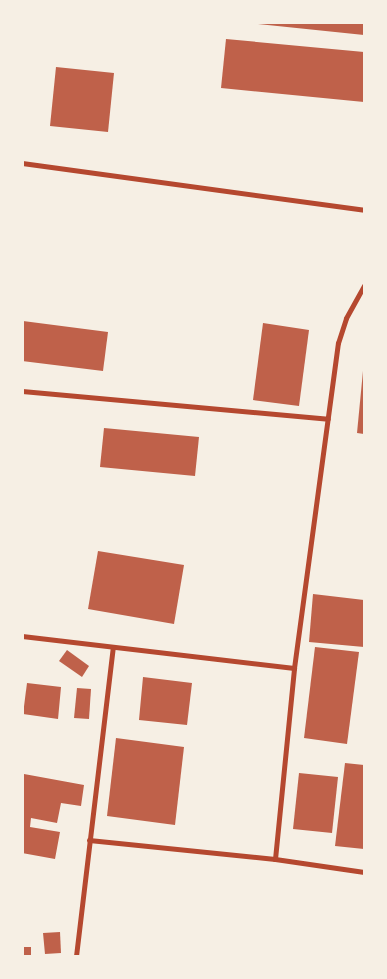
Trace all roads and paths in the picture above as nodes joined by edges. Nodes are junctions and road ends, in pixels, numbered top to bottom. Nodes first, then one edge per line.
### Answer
1 (22, 164) edge
2 (364, 210) edge
3 (364, 286) edge
4 (22, 391) edge
5 (328, 419) junction
6 (22, 636) edge
7 (113, 647) junction
8 (294, 668) junction
9 (89, 840) junction
10 (275, 859) junction
11 (364, 872) edge
12 (76, 956) edge

1 - 2 street
3 - 5 street
4 - 5 street
5 - 8 street
6 - 7 street
7 - 8 street
7 - 9 street
8 - 10 street
9 - 10 street
9 - 12 street
10 - 11 street

